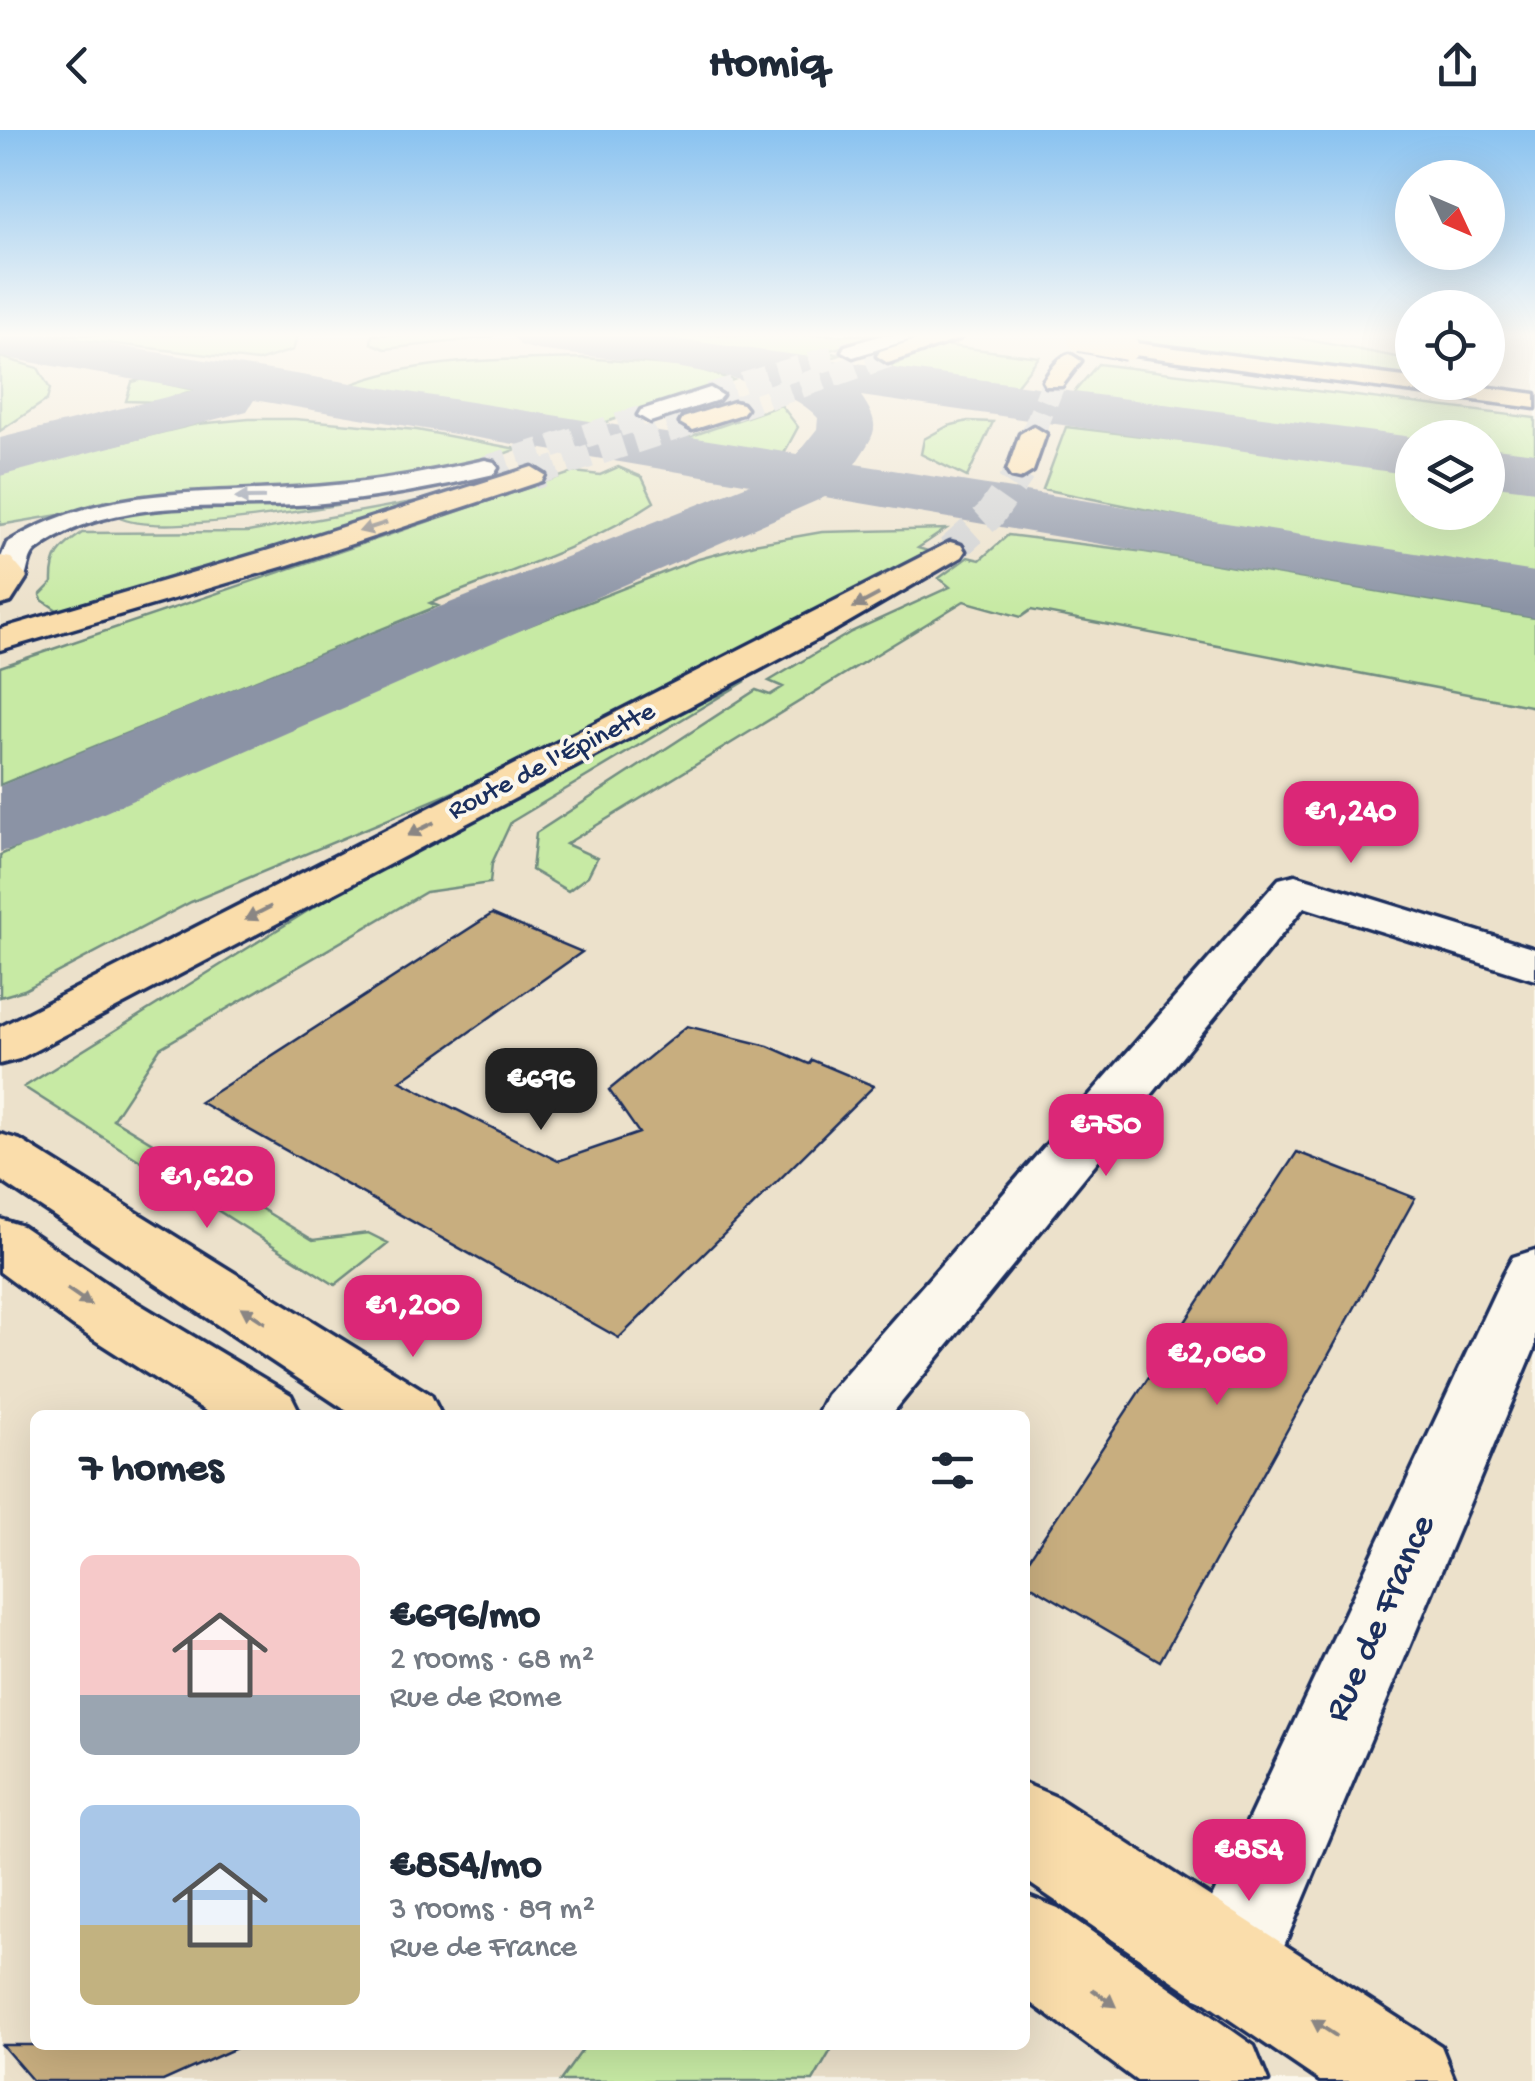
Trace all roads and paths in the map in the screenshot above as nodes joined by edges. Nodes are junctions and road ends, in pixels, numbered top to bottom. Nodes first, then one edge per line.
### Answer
1 (1033, 434) tunnel mouth
2 (1020, 471) tunnel mouth
3 (532, 475) tunnel mouth
4 (55, 526) junction
5 (0, 528) edge
6 (950, 551) tunnel mouth
7 (277, 558) junction
8 (4, 579) edge
9 (0, 640) edge
10 (0, 654) edge
11 (1535, 965) edge
12 (131, 978) junction
13 (0, 1006) edge
14 (0, 1048) edge
15 (0, 1088) edge
16 (0, 1152) edge
17 (0, 1240) edge
18 (1535, 1273) edge
19 (259, 1410) edge
20 (399, 1410) edge
21 (855, 1410) edge
22 (1030, 1831) edge
23 (1030, 1945) edge
24 (1229, 1965) junction
25 (1219, 2081) edge
26 (1406, 2081) edge

1 - 2 main road
3 -> 7 main road
4 -> 4 street
4 - 5 street
4 - 8 street
6 -> 12 main road, Route de l'Épinette
7 - 9 main road
7 - 10 main road
11 - 21 street
12 - 13 main road, Route de l'Épinette
12 - 14 main road, Route de l'Épinette
12 - 15 main road, Route de l'Épinette
20 -> 16 main road
17 -> 19 main road
18 - 24 street, Rue de France
22 - 24 main road
23 -> 25 main road
26 -> 24 main road

